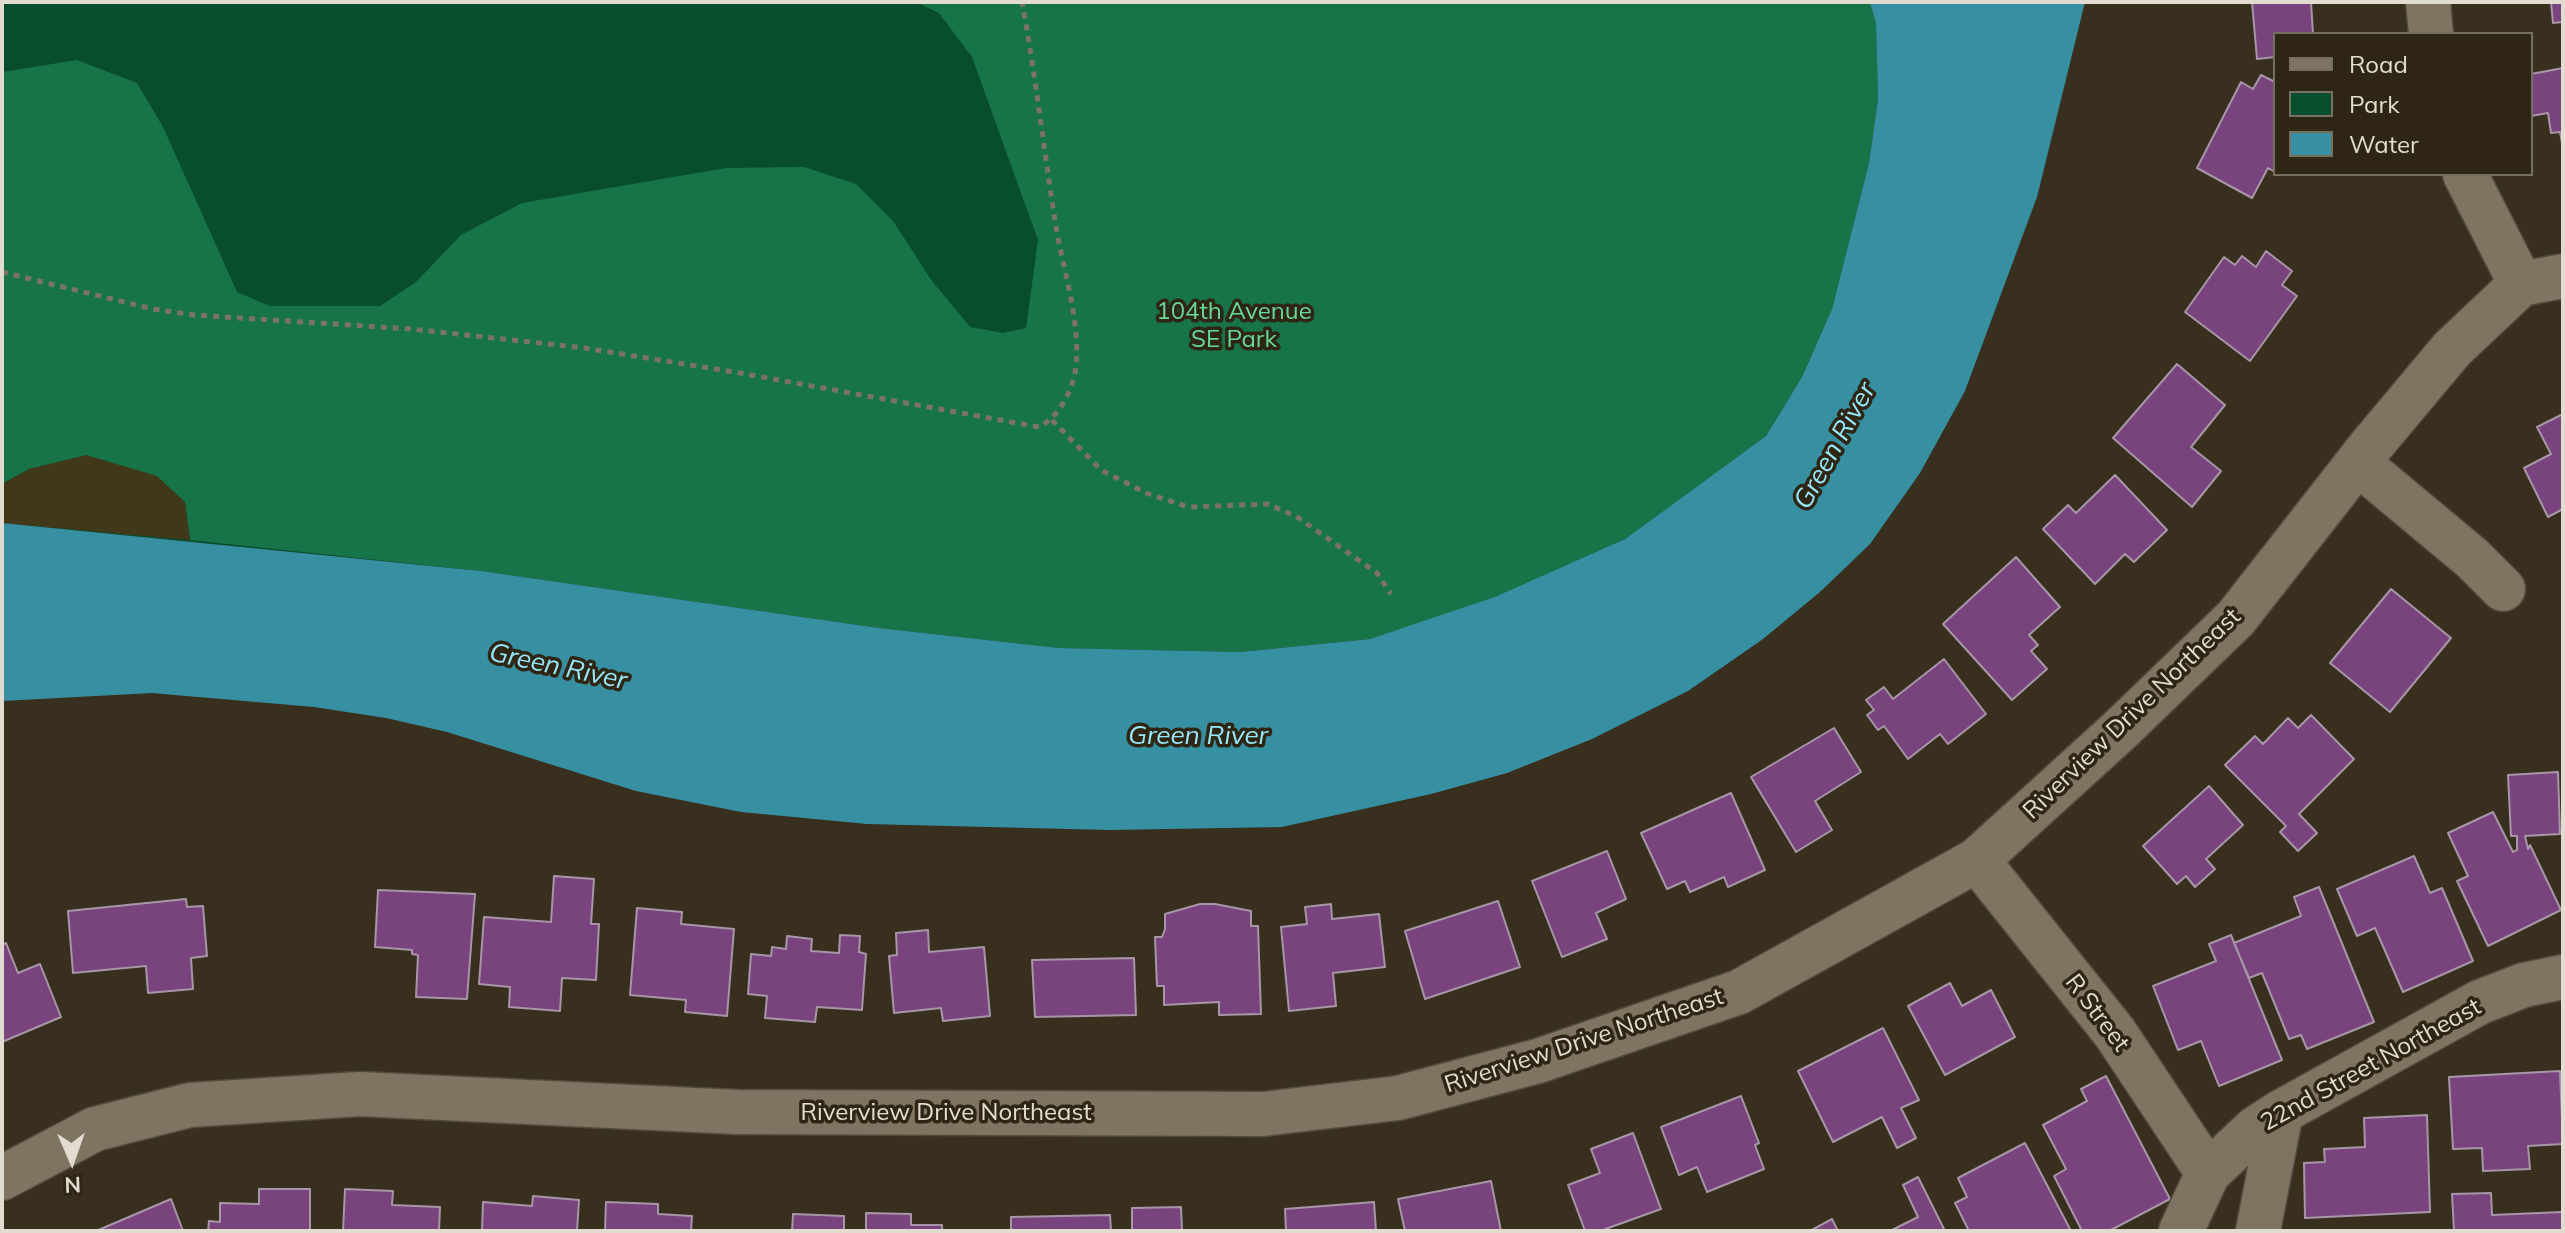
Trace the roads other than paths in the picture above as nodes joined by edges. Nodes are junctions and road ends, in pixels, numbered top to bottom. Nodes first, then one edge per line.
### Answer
1 (2428, 2) edge
2 (2431, 32) edge
3 (2466, 176) edge
4 (2563, 276) edge
5 (2521, 284) junction
6 (2358, 463) junction
7 (2503, 589) dead end
8 (1977, 860) junction
9 (2563, 977) edge
10 (2281, 1112) junction
11 (2208, 1173) junction
12 (2, 1178) edge
13 (2181, 1231) edge
14 (2258, 1231) edge

1 - 2 street
3 - 5 street
4 - 5 street
5 - 6 street, Riverview Drive Northeast
6 - 7 street
6 - 8 street, Riverview Drive Northeast
8 - 11 street, R Street
8 - 12 street, Riverview Drive Northeast
9 - 10 street, 22nd Street Northeast
10 - 11 street, 22nd Street Northeast
10 - 14 street
11 - 13 street, 22nd Street Northeast

